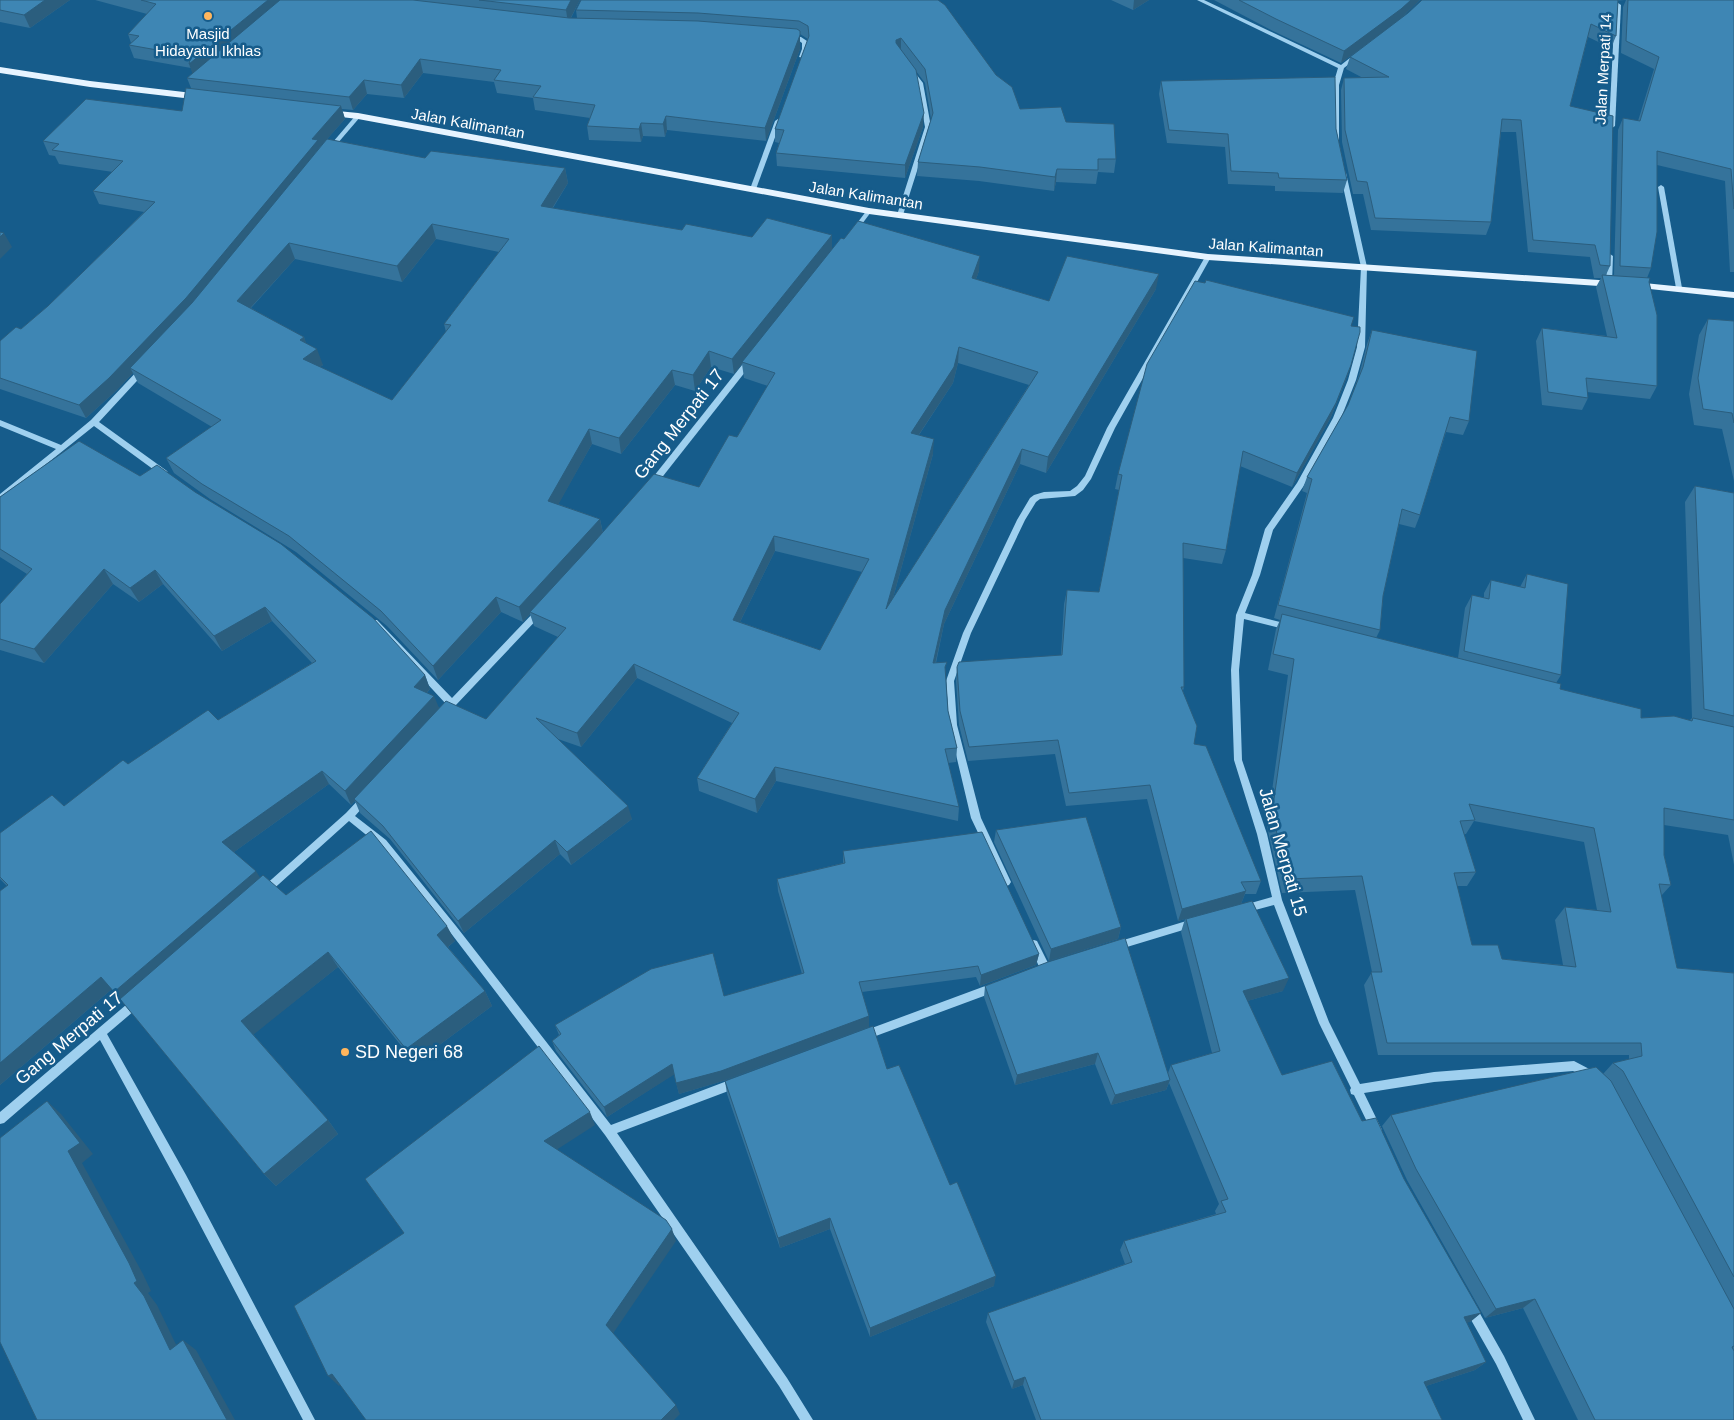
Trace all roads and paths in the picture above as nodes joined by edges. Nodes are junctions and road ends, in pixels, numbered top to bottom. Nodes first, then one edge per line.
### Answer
1 (1200, 0) edge
2 (1610, 3) edge
3 (1627, 3) edge
4 (1618, 6) junction
5 (781, 36) edge
6 (1363, 50) edge
7 (905, 62) edge
8 (799, 66) edge
9 (1341, 67) junction
10 (0, 70) edge
11 (210, 98) edge
12 (318, 112) edge
13 (358, 116) junction
14 (780, 117) edge
15 (1612, 136) edge
16 (1339, 152) edge
17 (326, 154) edge
18 (1341, 161) edge
19 (1661, 187) dead end
20 (752, 188) junction
21 (869, 211) junction
22 (900, 215) junction
23 (850, 234) edge
24 (1610, 244) edge
25 (1208, 257) junction
26 (1364, 267) junction
27 (1609, 283) junction
28 (1679, 288) junction
29 (1734, 295) edge
30 (758, 351) edge
31 (148, 365) edge
32 (94, 422) junction
33 (0, 423) edge
34 (61, 448) junction
35 (174, 480) edge
36 (647, 492) edge
37 (0, 498) edge
38 (546, 604) edge
39 (1240, 615) junction
40 (368, 617) edge
41 (1296, 629) edge
42 (452, 704) junction
43 (439, 718) edge
44 (374, 788) edge
45 (349, 816) junction
46 (1009, 889) edge
47 (256, 899) edge
48 (1277, 900) junction
49 (1231, 913) edge
50 (1202, 921) edge
51 (1029, 933) edge
52 (1110, 948) edge
53 (1045, 968) edge
54 (1009, 982) edge
55 (145, 995) edge
56 (101, 1033) junction
57 (854, 1039) edge
58 (745, 1080) edge
59 (1600, 1083) edge
60 (1356, 1090) junction
61 (0, 1119) edge
62 (609, 1131) junction
63 (1381, 1139) edge
64 (1464, 1295) edge
65 (309, 1420) edge
66 (807, 1420) edge
67 (1528, 1420) edge

1 - 9 street
2 - 4 street
3 - 4 street
4 - 15 street, Jalan Merpati 14
5 - 8 street
6 - 9 street
7 - 22 street
9 - 16 street
10 - 11 main road
12 - 13 main road, Jalan Kalimantan
13 - 17 street
13 - 20 main road, Jalan Kalimantan
14 - 20 street
18 - 26 street, Jalan Merpati 15
19 - 28 street
20 - 21 main road, Jalan Kalimantan
21 - 22 main road, Jalan Kalimantan
21 - 23 street
22 - 25 main road, Jalan Kalimantan
24 - 27 street
25 - 26 main road, Jalan Kalimantan
25 - 46 street
26 - 27 main road, Jalan Kalimantan
26 - 39 street, Jalan Merpati 15
27 - 28 main road, Jalan Kalimantan
28 - 29 main road, Jalan Kalimantan
30 - 36 street, Gang Merpati 17
31 - 32 street
32 - 34 street
32 - 35 street
33 - 34 street
34 - 37 street
38 - 42 street
39 - 41 street
39 - 48 street, Jalan Merpati 15
40 - 42 street
42 - 43 street
44 - 45 street
45 - 47 street
45 - 62 street
48 - 49 street
48 - 60 street, Jalan Merpati 15
50 - 52 street
51 - 53 street
54 - 57 street
55 - 56 street, Gang Merpati 17
56 - 61 street, Gang Merpati 17
56 - 65 street
58 - 62 street
59 - 60 street
60 - 63 street, Jalan Merpati 15
62 - 66 street
64 - 67 street

